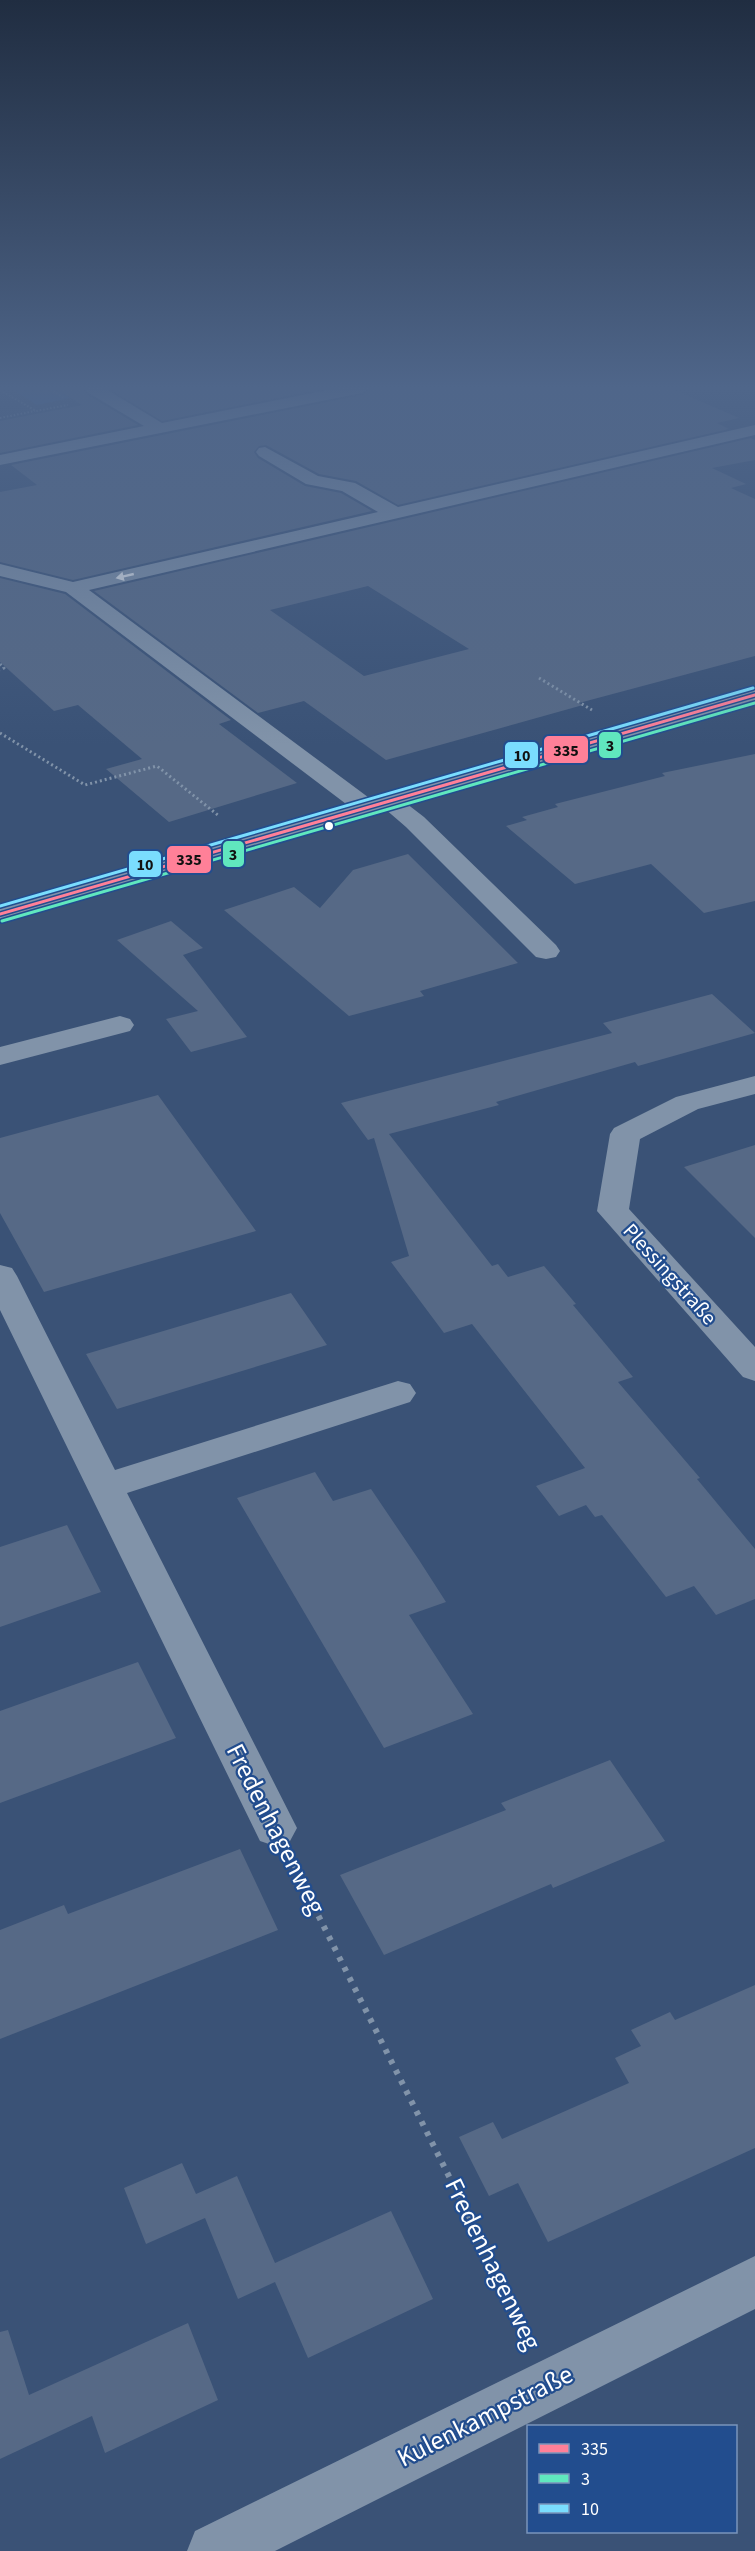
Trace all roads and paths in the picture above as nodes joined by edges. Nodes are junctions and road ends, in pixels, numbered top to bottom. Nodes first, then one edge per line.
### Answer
1 (384, 507) edge
2 (421, 507) edge
3 (395, 513) junction
4 (2, 572) edge
5 (73, 588) junction
6 (0, 664) edge
7 (0, 670) edge
8 (538, 678) dead end
9 (755, 694) edge
10 (629, 732) junction
11 (0, 733) edge
12 (378, 805) junction
13 (220, 817) dead end
14 (0, 914) edge
15 (546, 951) dead end
16 (120, 1026) dead end
17 (0, 1056) edge
18 (755, 1085) edge
19 (0, 1276) edge
20 (755, 1369) edge
21 (398, 1393) dead end
22 (105, 1487) junction
23 (275, 1827) joint
24 (755, 2282) edge
25 (552, 2383) junction
26 (215, 2551) edge

1 - 3 street
2 - 3 street
3 -> 5 street
4 - 5 street
5 - 12 street
6 - 7 path
8 - 10 path
9 - 10 main road
10 - 12 main road
11 - 13 path
12 - 14 main road
12 - 15 street
16 - 17 street
18 - 20 street, Plessingstraße
19 - 22 street, Fredenhagenweg
21 - 22 street
22 - 23 street, Fredenhagenweg
23 - 25 path, Fredenhagenweg
24 - 25 street, Kulenkampstraße
25 - 26 street, Kulenkampstraße

